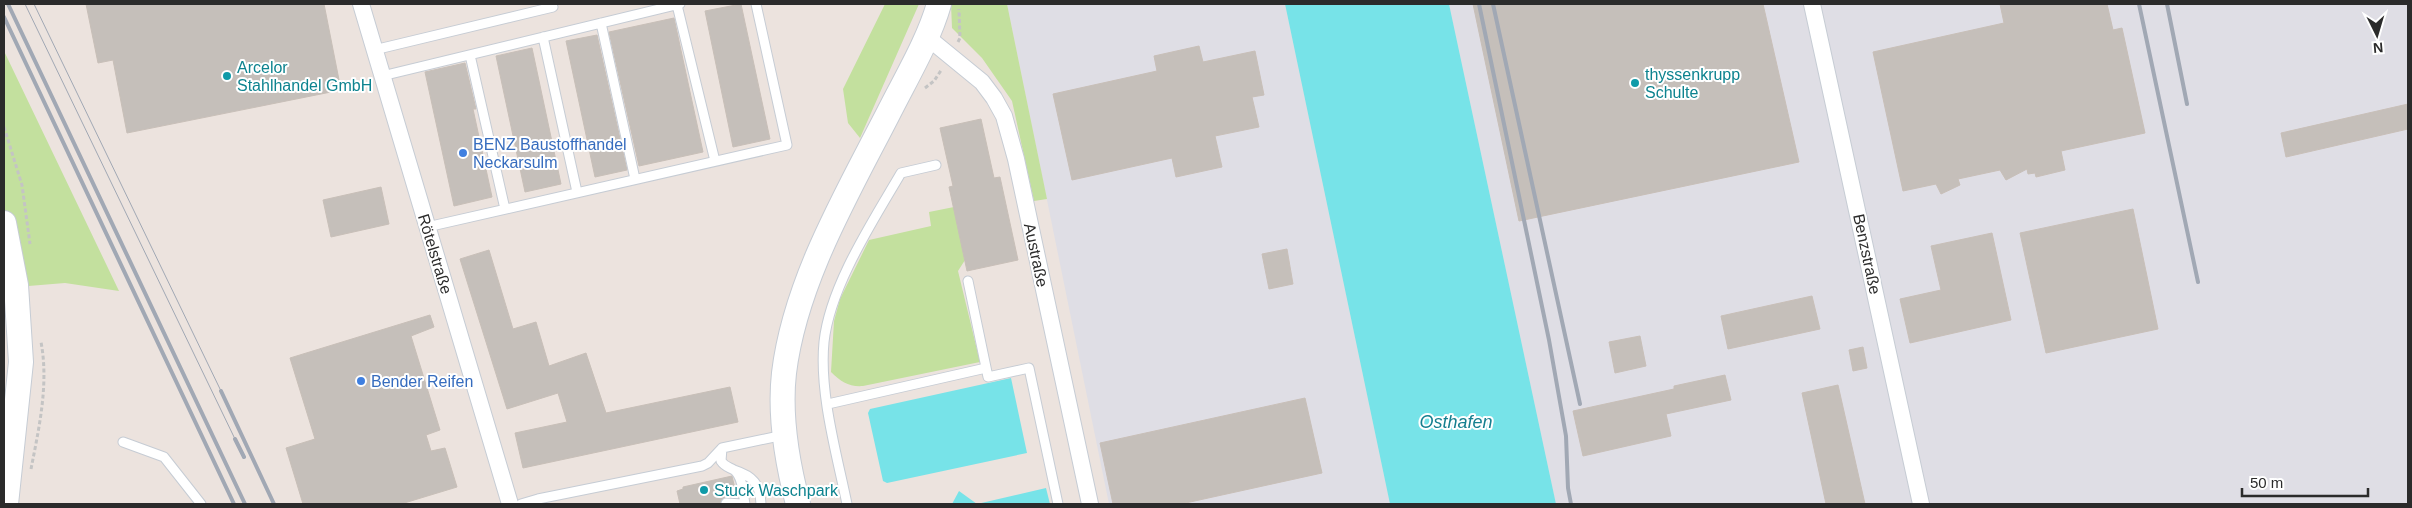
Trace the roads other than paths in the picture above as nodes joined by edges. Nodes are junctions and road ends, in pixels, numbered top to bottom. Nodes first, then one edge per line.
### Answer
1 (361, 4) edge
2 (679, 4) edge
3 (756, 4) edge
4 (939, 4) edge
5 (1812, 4) edge
6 (553, 8) dead end
7 (601, 23) junction
8 (543, 37) junction
9 (927, 37) junction
10 (374, 50) junction
11 (470, 55) junction
12 (382, 76) junction
13 (715, 161) junction
14 (936, 166) dead end
15 (635, 180) junction
16 (578, 192) junction
17 (505, 209) junction
18 (4, 222) edge
19 (427, 227) junction
20 (4, 232) edge
21 (968, 281) dead end
22 (986, 368) junction
23 (4, 399) edge
24 (828, 404) junction
25 (784, 435) junction
26 (123, 442) dead end
27 (722, 448) junction
28 (734, 470) junction
29 (549, 501) edge
30 (726, 503) edge
31 (6, 504) edge
32 (202, 504) edge
33 (510, 504) edge
34 (520, 504) edge
35 (743, 504) edge
36 (761, 504) edge
37 (798, 504) edge
38 (847, 504) edge
39 (1058, 504) edge
40 (1090, 504) edge
41 (1921, 504) edge

1 - 10 street, Rötelstraße
2 - 7 lane
2 - 13 lane
3 - 13 lane
4 - 9 main road
5 - 41 street, Benzstraße
6 - 10 lane
7 - 8 lane
7 - 15 lane
8 - 11 lane
8 - 16 lane
9 - 25 main road
9 - 40 street, Austraße
10 - 12 street, Rötelstraße
11 - 12 lane
11 - 17 lane
12 - 19 street, Rötelstraße
13 - 15 lane
14 - 24 lane
15 - 16 lane
16 - 17 lane
17 - 19 lane
18 - 31 main road
19 - 33 street, Rötelstraße
20 - 23 main road
21 - 22 lane
22 - 24 lane
22 - 39 lane
24 - 38 lane
25 - 27 lane
25 - 37 main road
26 - 32 lane
27 - 28 lane
27 - 29 lane
28 - 35 lane
28 - 36 lane
29 - 34 lane
30 - 35 lane

